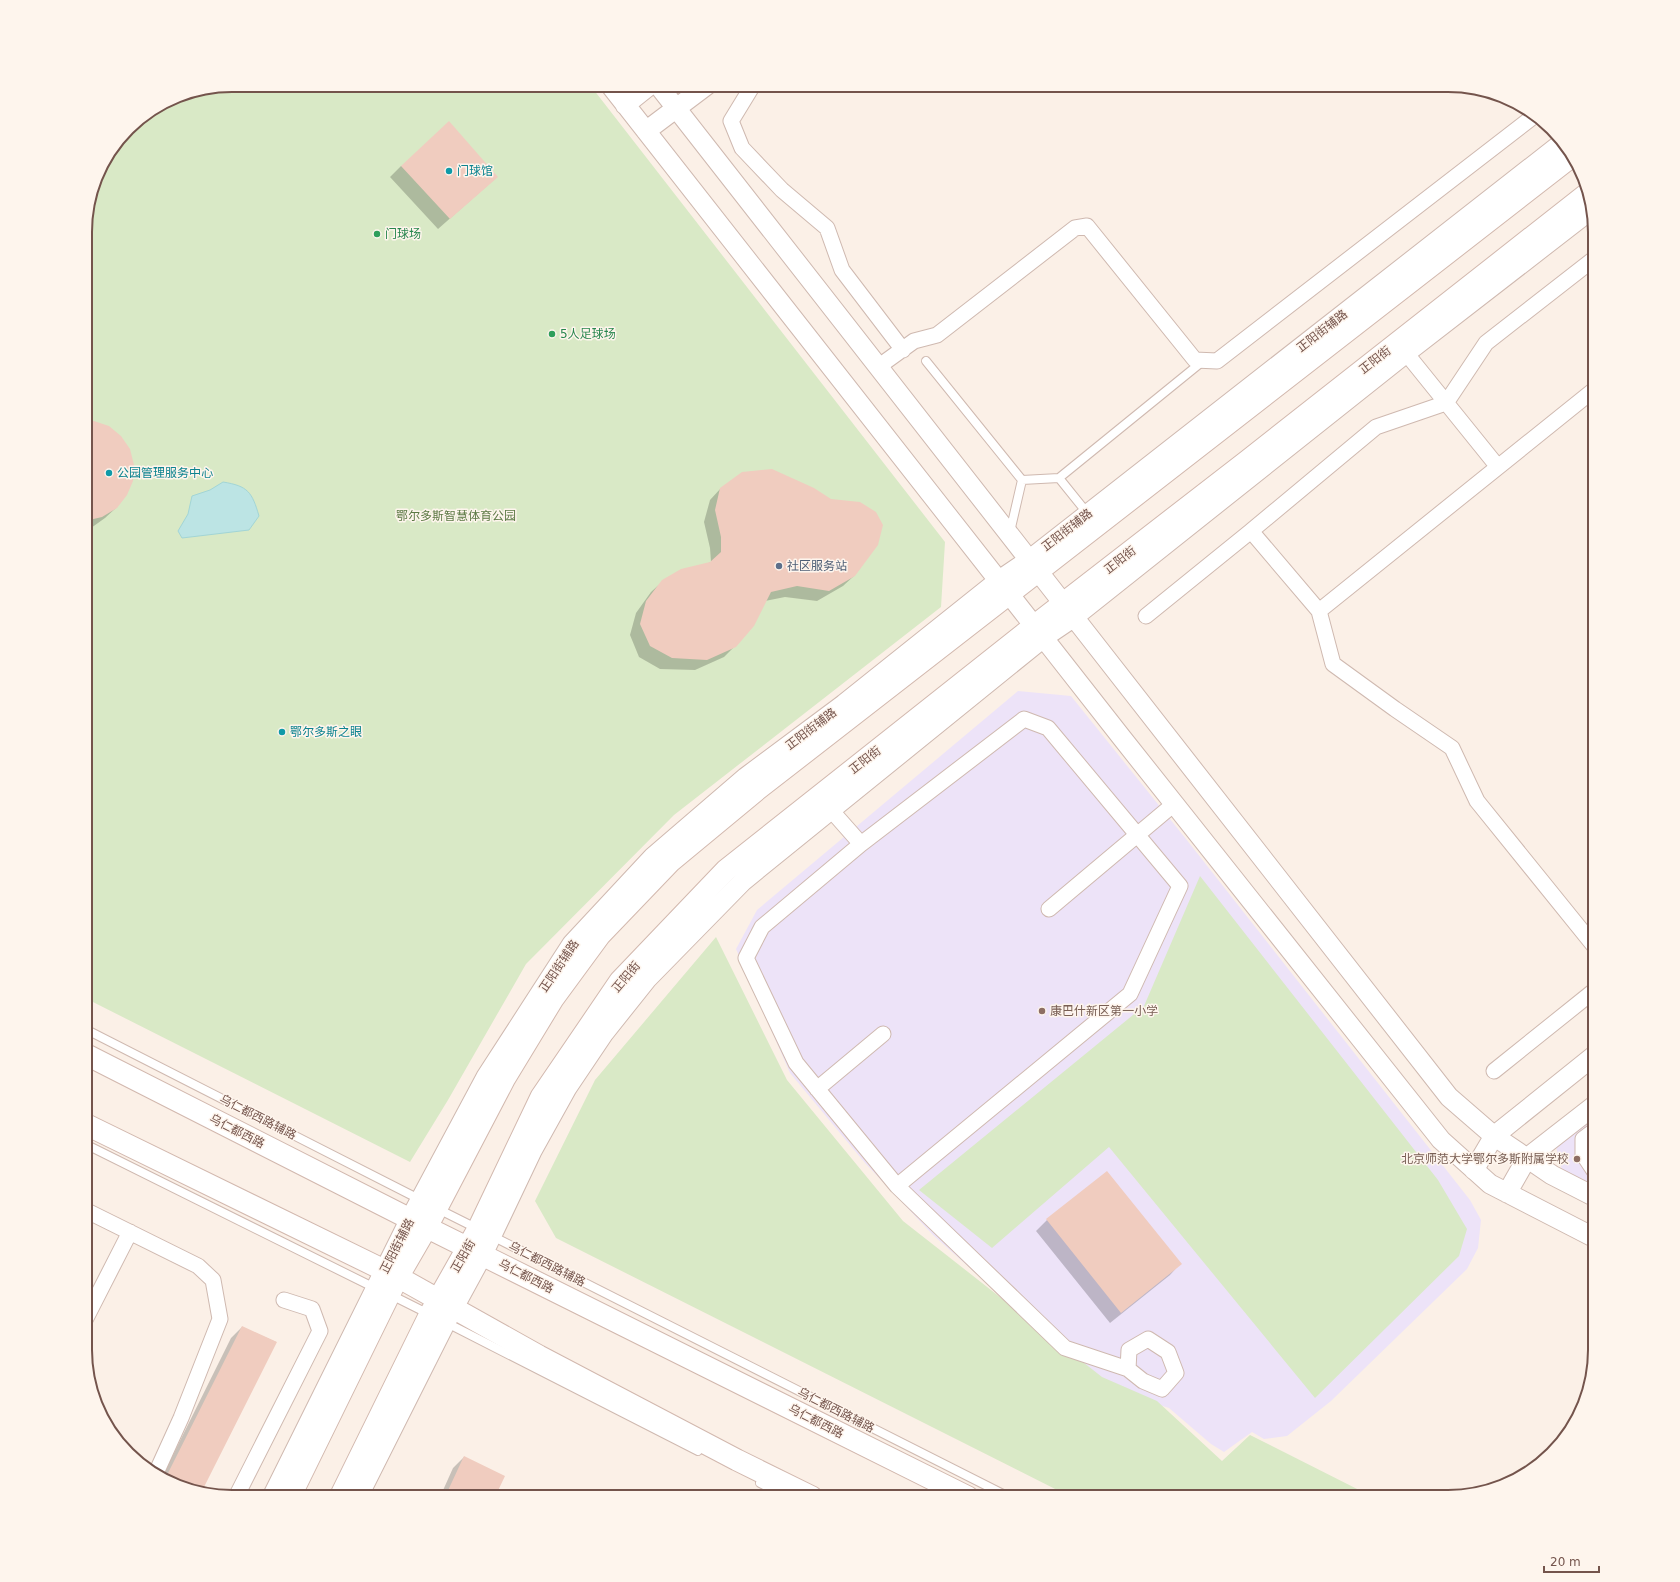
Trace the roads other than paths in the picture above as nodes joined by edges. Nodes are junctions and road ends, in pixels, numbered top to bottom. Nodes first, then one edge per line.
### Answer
1 (615, 92) edge
2 (641, 92) edge
3 (664, 92) edge
4 (698, 92) edge
5 (749, 92) edge
6 (625, 105) junction
7 (677, 109) junction
8 (1530, 119) edge
9 (646, 132) junction
10 (1558, 146) edge
11 (1567, 159) edge
12 (1583, 197) edge
13 (1587, 213) edge
14 (1588, 263) edge
15 (902, 350) junction
16 (1406, 353) junction
17 (926, 361) dead end
18 (1204, 361) junction
19 (878, 367) junction
20 (1588, 395) edge
21 (1446, 403) junction
22 (1498, 467) junction
23 (1059, 478) junction
24 (1022, 480) junction
25 (1088, 514) junction
26 (1251, 531) junction
27 (1009, 534) junction
28 (1034, 566) junction
29 (1003, 588) junction
30 (1069, 611) junction
31 (1319, 611) junction
32 (1146, 616) dead end
33 (1038, 632) junction
34 (1174, 804) junction
35 (831, 810) junction
36 (1137, 833) junction
37 (861, 844) junction
38 (1049, 909) dead end
39 (1588, 938) edge
40 (1588, 996) edge
41 (92, 1033) edge
42 (883, 1034) dead end
43 (92, 1058) edge
44 (1588, 1061) edge
45 (1494, 1071) dead end
46 (818, 1089) junction
47 (1588, 1110) edge
48 (92, 1128) edge
49 (1494, 1136) junction
50 (1588, 1136) edge
51 (92, 1147) edge
52 (1527, 1158) junction
53 (1588, 1162) edge
54 (1474, 1170) junction
55 (897, 1186) junction
56 (1507, 1193) junction
57 (1588, 1193) edge
58 (429, 1204) junction
59 (92, 1213) edge
60 (419, 1223) junction
61 (130, 1232) junction
62 (485, 1232) junction
63 (1588, 1234) edge
64 (475, 1250) junction
65 (386, 1282) junction
66 (284, 1300) dead end
67 (92, 1306) edge
68 (442, 1311) junction
69 (1128, 1369) dead end
70 (709, 1457) dead end
71 (158, 1469) edge
72 (752, 1479) dead end
73 (240, 1490) edge
74 (276, 1490) edge
75 (293, 1490) edge
76 (344, 1490) edge
77 (361, 1490) edge
78 (774, 1490) edge
79 (798, 1490) edge
80 (954, 1490) edge
81 (995, 1490) edge

1 - 6 street
2 - 6 street
3 - 7 street
4 - 7 street
5 - 15 street
6 - 9 street
7 - 9 street
7 - 19 street
8 - 18 street
9 - 29 street
10 - 25 street, 正阳街辅路
11 - 28 main road
12 - 30 main road, 正阳街
13 - 16 street
14 - 21 street
15 - 18 street
15 - 19 street
16 - 21 street
16 - 30 street
17 - 24 lane
18 - 23 lane
19 - 27 street
20 - 22 street
21 - 22 street
21 - 26 street
22 - 31 street
23 - 24 lane
23 - 25 lane
24 - 27 lane
25 - 28 street, 正阳街辅路
26 - 31 street
26 - 32 street
27 - 28 street
28 - 29 main road
28 - 30 street
29 - 33 street
29 - 58 main road
30 - 33 main road, 正阳街
30 - 49 street
31 - 39 street
33 - 34 street
33 - 35 street
33 - 62 main road, 正阳街
34 - 36 street
34 - 54 street
35 - 37 street
35 - 62 street
36 - 37 street
36 - 38 street
36 - 55 street
37 - 46 street
40 - 45 street
41 - 58 lane, 乌仁都西路辅路
42 - 46 street
43 - 60 main road, 乌仁都西路
44 - 49 street
46 - 55 street
47 - 52 street
48 - 65 main road
49 - 52 street
49 - 54 street
50 - 53 street
51 - 65 lane
52 - 56 street
52 - 57 street
54 - 56 street
55 - 69 street
56 - 63 street
58 - 60 main road
58 - 62 lane, 乌仁都西路辅路
59 - 61 street
60 - 64 main road, 乌仁都西路
60 - 65 main road
61 - 67 street
61 - 71 street
62 - 64 main road, 正阳街
62 - 81 lane, 乌仁都西路辅路
64 - 68 main road, 正阳街
64 - 80 main road, 乌仁都西路
65 - 68 main road
65 - 74 street, 正阳街辅路
65 - 75 main road
66 - 73 street
68 - 70 lane
68 - 76 main road, 正阳街
68 - 77 street
68 - 79 main road
72 - 78 lane

